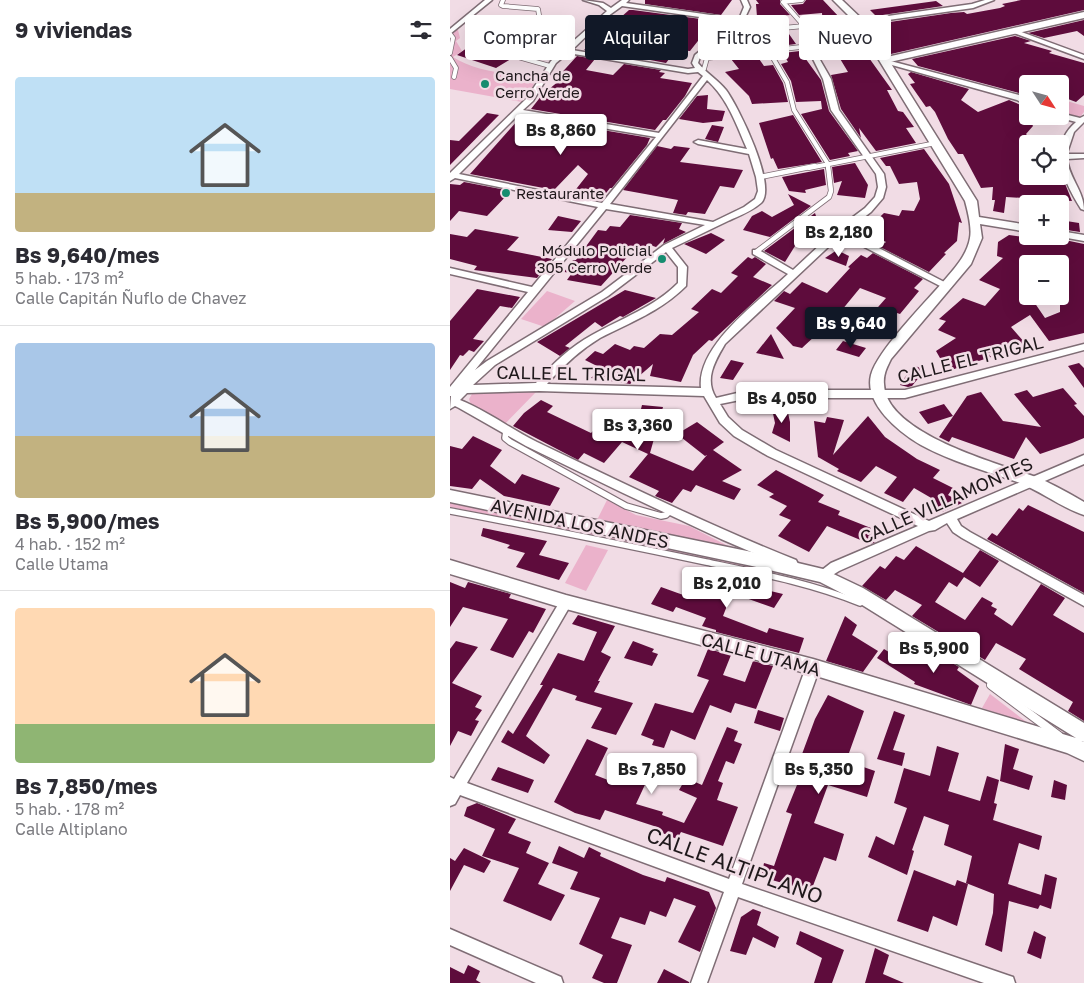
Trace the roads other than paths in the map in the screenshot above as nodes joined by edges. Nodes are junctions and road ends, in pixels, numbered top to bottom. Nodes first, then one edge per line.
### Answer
1 (488, 0) edge
2 (503, 0) edge
3 (586, 0) edge
4 (744, 0) edge
5 (802, 0) edge
6 (837, 0) edge
7 (957, 0) edge
8 (991, 0) edge
9 (624, 2) edge
10 (973, 6) junction
11 (611, 11) junction
12 (540, 15) edge
13 (704, 15) edge
14 (744, 15) edge
15 (853, 15) edge
16 (1084, 15) edge
17 (891, 18) edge
18 (799, 20) edge
19 (1013, 31) junction
20 (450, 33) edge
21 (575, 44) edge
22 (450, 53) edge
23 (575, 53) edge
24 (698, 55) edge
25 (1084, 57) edge
26 (450, 58) edge
27 (529, 60) edge
28 (557, 60) edge
29 (706, 60) edge
30 (774, 60) edge
31 (819, 60) edge
32 (883, 61) junction
33 (550, 66) junction
34 (700, 70) junction
35 (707, 76) junction
36 (454, 77) dead end
37 (1019, 98) edge
38 (516, 111) junction
39 (1069, 117) edge
40 (1082, 120) edge
41 (661, 136) junction
42 (1069, 138) edge
43 (698, 142) dead end
44 (936, 143) junction
45 (752, 152) junction
46 (869, 156) junction
47 (1084, 156) edge
48 (1069, 157) edge
49 (828, 164) junction
50 (451, 176) edge
51 (760, 177) junction
52 (1069, 180) edge
53 (604, 206) junction
54 (1084, 207) edge
55 (975, 220) junction
56 (712, 224) junction
57 (1019, 227) edge
58 (840, 231) junction
59 (1069, 236) edge
60 (1084, 238) edge
61 (667, 247) junction
62 (756, 252) joint
63 (450, 271) edge
64 (794, 274) junction
65 (947, 286) junction
66 (536, 291) junction
67 (1084, 347) edge
68 (539, 387) junction
69 (707, 392) junction
70 (879, 394) junction
71 (455, 396) edge
72 (713, 402) junction
73 (1084, 460) edge
74 (1031, 482) junction
75 (450, 496) edge
76 (1084, 508) edge
77 (450, 511) edge
78 (950, 518) junction
79 (931, 527) junction
80 (450, 567) edge
81 (823, 576) junction
82 (1084, 601) edge
83 (566, 602) junction
84 (813, 667) junction
85 (1080, 743) edge
86 (452, 789) edge
87 (733, 888) junction
88 (450, 937) edge
89 (555, 983) edge
90 (699, 983) edge
91 (1007, 983) edge

1 - 20 street
2 - 12 lane
3 - 11 street
4 - 14 street
5 - 18 lane
6 - 15 street
7 - 10 street
8 - 10 street
9 - 11 street
9 - 13 street
10 - 17 street
11 - 21 street
16 - 19 street
19 - 25 street
19 - 32 street
20 - 22 lane
23 - 34 street
24 - 34 street
26 - 36 lane
27 - 33 lane
28 - 33 street
29 - 34 lane
30 - 49 lane
31 - 46 street
32 - 37 street
32 - 44 street
33 - 38 street
34 - 35 street
35 - 41 street
35 - 45 street
38 - 41 street
38 - 50 street
39 - 40 street
40 - 42 street
41 - 53 street
43 - 45 street
44 - 46 lane
44 - 55 street
45 - 51 street
46 - 49 lane
46 - 58 street
47 - 48 street
49 - 51 lane
49 - 62 lane
50 - 53 street
51 - 56 street
52 - 54 street
53 - 56 street
53 - 66 street
55 - 57 street
55 - 65 street
56 - 61 street
58 - 64 street
58 - 65 street
59 - 60 street
61 - 68 street
61 - 71 street
62 - 64 street
63 - 66 street
64 - 69 street
65 - 70 street
66 - 71 street
67 - 70 street, CALLE EL TRIGAL
68 - 69 street, CALLE EL TRIGAL
68 - 71 street, CALLE EL TRIGAL
69 - 72 street
70 - 72 street, CALLE EL TRIGAL
70 - 74 street
71 - 81 street
72 - 79 street
73 - 74 street, CALLE VILLAMONTES
74 - 76 street
74 - 78 street, CALLE VILLAMONTES
75 - 81 street, AVENIDA LOS ANDES
77 - 85 lane, AVENIDA LOS ANDES
78 - 79 street, CALLE VILLAMONTES
78 - 82 street
79 - 81 street, CALLE VILLAMONTES
80 - 83 street, CALLE UTAMA
81 - 85 street, AVENIDA LOS ANDES
83 - 84 street, CALLE UTAMA
83 - 86 street
84 - 85 street, CALLE UTAMA
84 - 87 street
86 - 87 street, CALLE ALTIPLANO
87 - 90 street
87 - 91 street, CALLE ALTIPLANO
88 - 89 street

